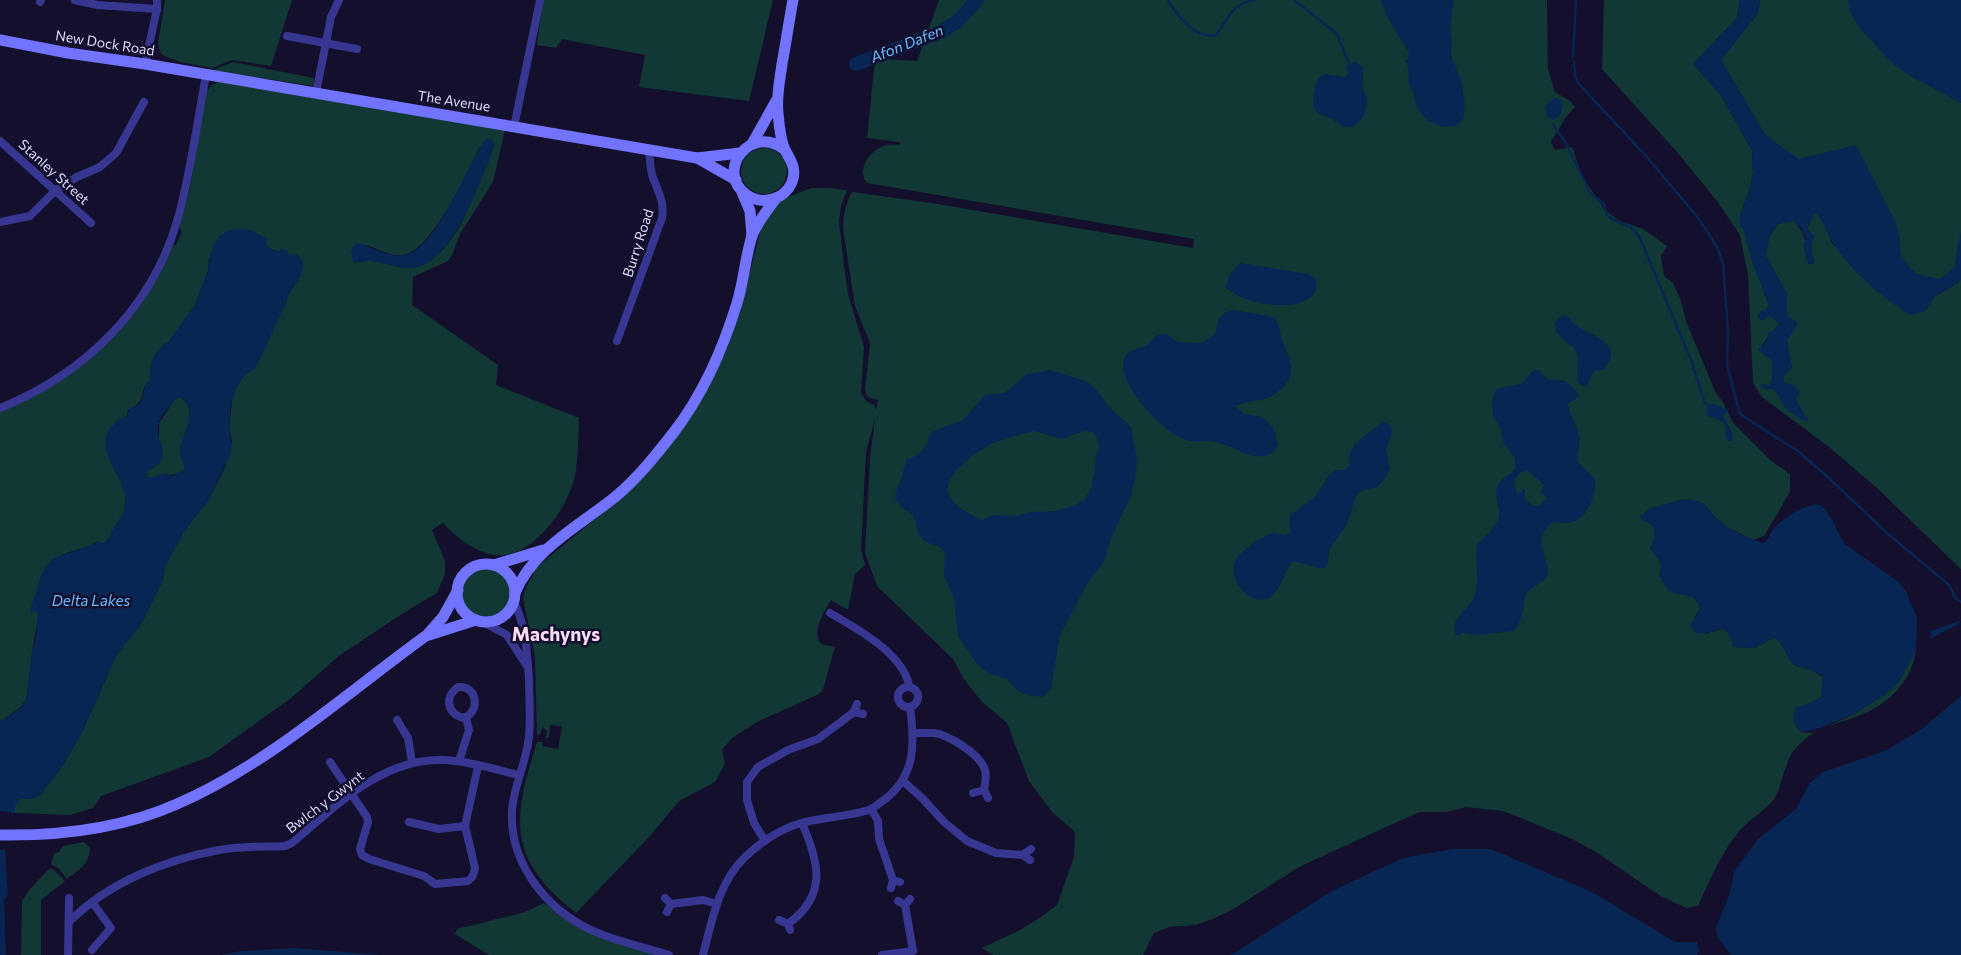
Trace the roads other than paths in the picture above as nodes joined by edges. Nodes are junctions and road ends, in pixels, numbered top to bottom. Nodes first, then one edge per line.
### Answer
1 (75, 0) edge
2 (157, 0) edge
3 (340, 0) edge
4 (540, 0) edge
5 (793, 0) edge
6 (124, 4) edge
7 (157, 9) junction
8 (287, 36) dead end
9 (0, 40) edge
10 (326, 43) junction
11 (357, 49) dead end
12 (145, 64) junction
13 (206, 75) junction
14 (316, 93) junction
15 (776, 101) junction
16 (144, 102) dead end
17 (514, 127) junction
18 (0, 141) edge
19 (752, 144) junction
20 (649, 150) junction
21 (785, 150) junction
22 (740, 153) junction
23 (697, 158) junction
24 (736, 180) junction
25 (56, 190) junction
26 (742, 191) junction
27 (776, 198) junction
28 (0, 222) edge
29 (91, 223) dead end
30 (752, 236) junction
31 (617, 341) dead end
32 (0, 408) edge
33 (545, 550) junction
34 (494, 565) junction
35 (458, 590) junction
36 (514, 597) junction
37 (830, 613) dead end
38 (480, 621) junction
39 (427, 635) junction
40 (528, 668) junction
41 (909, 686) junction
42 (910, 707) junction
43 (858, 710) dead end
44 (466, 717) dead end
45 (397, 720) dead end
46 (914, 733) junction
47 (459, 761) junction
48 (330, 762) dead end
49 (412, 762) junction
50 (478, 766) junction
51 (519, 775) junction
52 (903, 781) junction
53 (984, 790) junction
54 (974, 793) dead end
55 (352, 794) junction
56 (988, 798) dead end
57 (871, 809) junction
58 (409, 822) dead end
59 (802, 823) junction
60 (465, 826) junction
61 (0, 835) edge
62 (764, 841) junction
63 (1031, 849) dead end
64 (1023, 855) junction
65 (1030, 860) dead end
66 (891, 888) dead end
67 (69, 898) dead end
68 (904, 901) dead end
69 (92, 902) junction
70 (717, 904) junction
71 (668, 905) dead end
72 (779, 920) dead end
73 (68, 922) junction
74 (92, 950) dead end
75 (68, 955) edge
76 (669, 955) edge
77 (703, 955) edge
78 (882, 955) edge

1 - 6 street
2 - 7 street
3 - 10 street
4 - 17 street
5 - 15 main road
6 - 7 street
7 - 12 street
8 - 10 street
9 - 12 main road, New Dock Road
10 - 11 street
10 - 14 street
12 - 13 main road, New Dock Road
13 - 14 main road, The Avenue
13 - 32 street
14 - 17 main road, The Avenue
15 - 19 main road
15 - 21 main road
16 - 25 street
17 - 20 main road, The Avenue
18 - 25 street, Stanley Street
19 - 21 main road
19 - 22 main road
20 - 23 main road, The Avenue
20 - 31 street, Burry Road
21 - 27 main road
22 - 23 main road, The Avenue
22 - 24 main road
23 - 24 main road, The Avenue
24 - 26 main road
25 - 28 street
25 - 29 street, Stanley Street
26 - 27 main road
26 - 30 main road
27 - 30 main road
30 - 33 main road
33 - 34 main road
33 - 36 main road
34 - 35 main road
34 - 36 main road
35 - 38 main road
35 - 39 main road
36 - 38 main road
36 - 40 street
37 - 41 street
38 - 39 main road
38 - 40 street
39 - 61 main road
40 - 51 street
41 - 42 street
41 - 42 street
42 - 46 street
43 - 62 street
44 - 47 street
45 - 49 street
46 - 52 street
46 - 53 street
47 - 49 street, Bwlch y Gwynt
47 - 50 street, Bwlch y Gwynt
48 - 55 street
49 - 55 street, Bwlch y Gwynt
50 - 51 street, Bwlch y Gwynt
50 - 60 street
51 - 76 street
52 - 57 street
52 - 64 street
53 - 54 street
53 - 56 street
55 - 60 street
55 - 69 street, Bwlch y Gwynt
57 - 59 street
57 - 66 street
58 - 60 street
59 - 62 street
59 - 72 street
62 - 70 street
63 - 64 street
64 - 65 street
67 - 73 street
68 - 78 street
69 - 73 street, Bwlch y Gwynt
69 - 74 street
70 - 71 street
70 - 77 street
73 - 75 street

